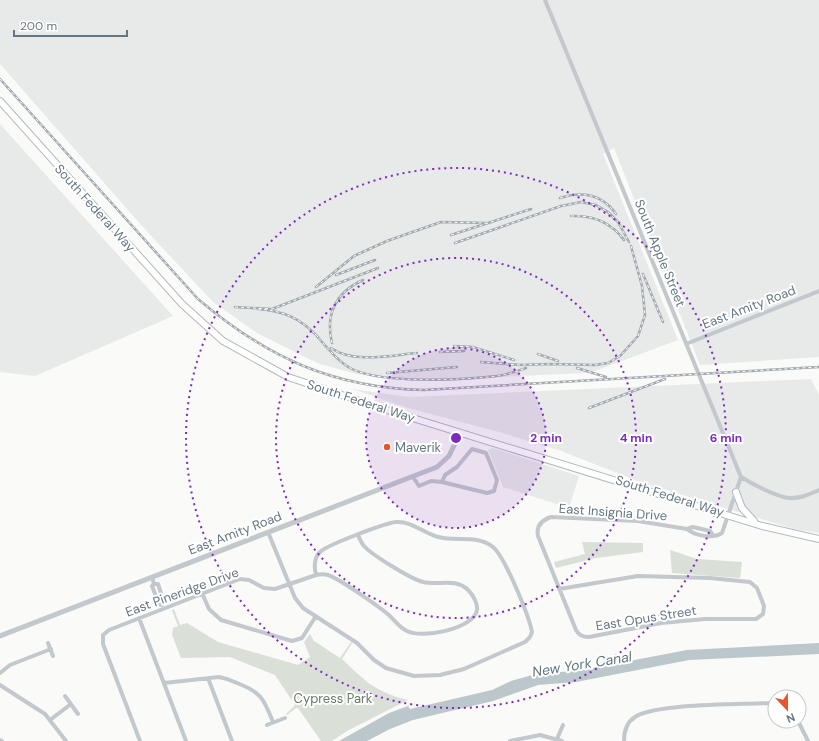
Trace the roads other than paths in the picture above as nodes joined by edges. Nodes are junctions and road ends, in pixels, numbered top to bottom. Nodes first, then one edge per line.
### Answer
1 (545, 0) edge
2 (0, 101) edge
3 (819, 292) edge
4 (686, 344) junction
5 (461, 431) junction
6 (413, 477) junction
7 (741, 477) junction
8 (442, 482) junction
9 (819, 490) edge
10 (736, 492) junction
11 (729, 514) junction
12 (762, 526) junction
13 (268, 532) junction
14 (358, 535) junction
15 (819, 539) edge
16 (316, 575) junction
17 (152, 577) junction
18 (289, 585) junction
19 (560, 589) junction
20 (202, 594) junction
21 (163, 606) junction
22 (316, 616) junction
23 (139, 618) junction
24 (0, 636) edge
25 (48, 643) dead end
26 (50, 649) junction
27 (53, 656) dead end
28 (0, 673) edge
29 (208, 678) junction
30 (164, 683) junction
31 (0, 685) edge
32 (65, 696) dead end
33 (767, 703) edge
34 (71, 704) junction
35 (78, 714) dead end
36 (284, 718) dead end
37 (50, 720) junction
38 (273, 722) junction
39 (267, 725) dead end
40 (563, 725) dead end
41 (802, 729) edge
42 (560, 740) edge
43 (66, 741) edge
44 (140, 741) edge
45 (186, 741) edge
46 (232, 741) edge
47 (510, 741) edge
48 (624, 741) edge
49 (808, 741) edge

1 - 4 street, South Apple Street
2 - 5 main road, South Federal Way
3 - 4 street, East Amity Road
4 - 7 street, South Apple Street
5 - 6 street, East Amity Road
5 - 11 main road, South Federal Way
6 - 8 street
6 - 13 street, East Amity Road
7 - 9 street
7 - 10 street
8 - 8 street
10 - 11 street
10 - 12 main road
11 - 12 main road, South Federal Way
11 - 19 street, East Insignia Drive
12 - 15 main road, South Federal Way
13 - 17 street, East Amity Road
13 - 18 street
14 - 16 street
14 - 16 street
14 - 22 street
16 - 18 street, East Pineridge Drive
17 - 21 street
17 - 24 street, East Amity Road
18 - 20 street, East Pineridge Drive
18 - 22 street
19 - 19 street, East Opus Street
20 - 21 street, East Pineridge Drive
20 - 22 street
21 - 23 street, East Pineridge Drive
23 - 30 street
23 - 44 street, East Pineridge Drive
25 - 26 street
26 - 27 street
26 - 28 street
29 - 30 street
29 - 38 street
29 - 46 street
30 - 45 street
31 - 37 street
32 - 34 street
33 - 48 street
34 - 35 street
34 - 37 street
36 - 38 street
37 - 43 street
38 - 39 street
40 - 42 street
41 - 49 street
42 - 47 street

